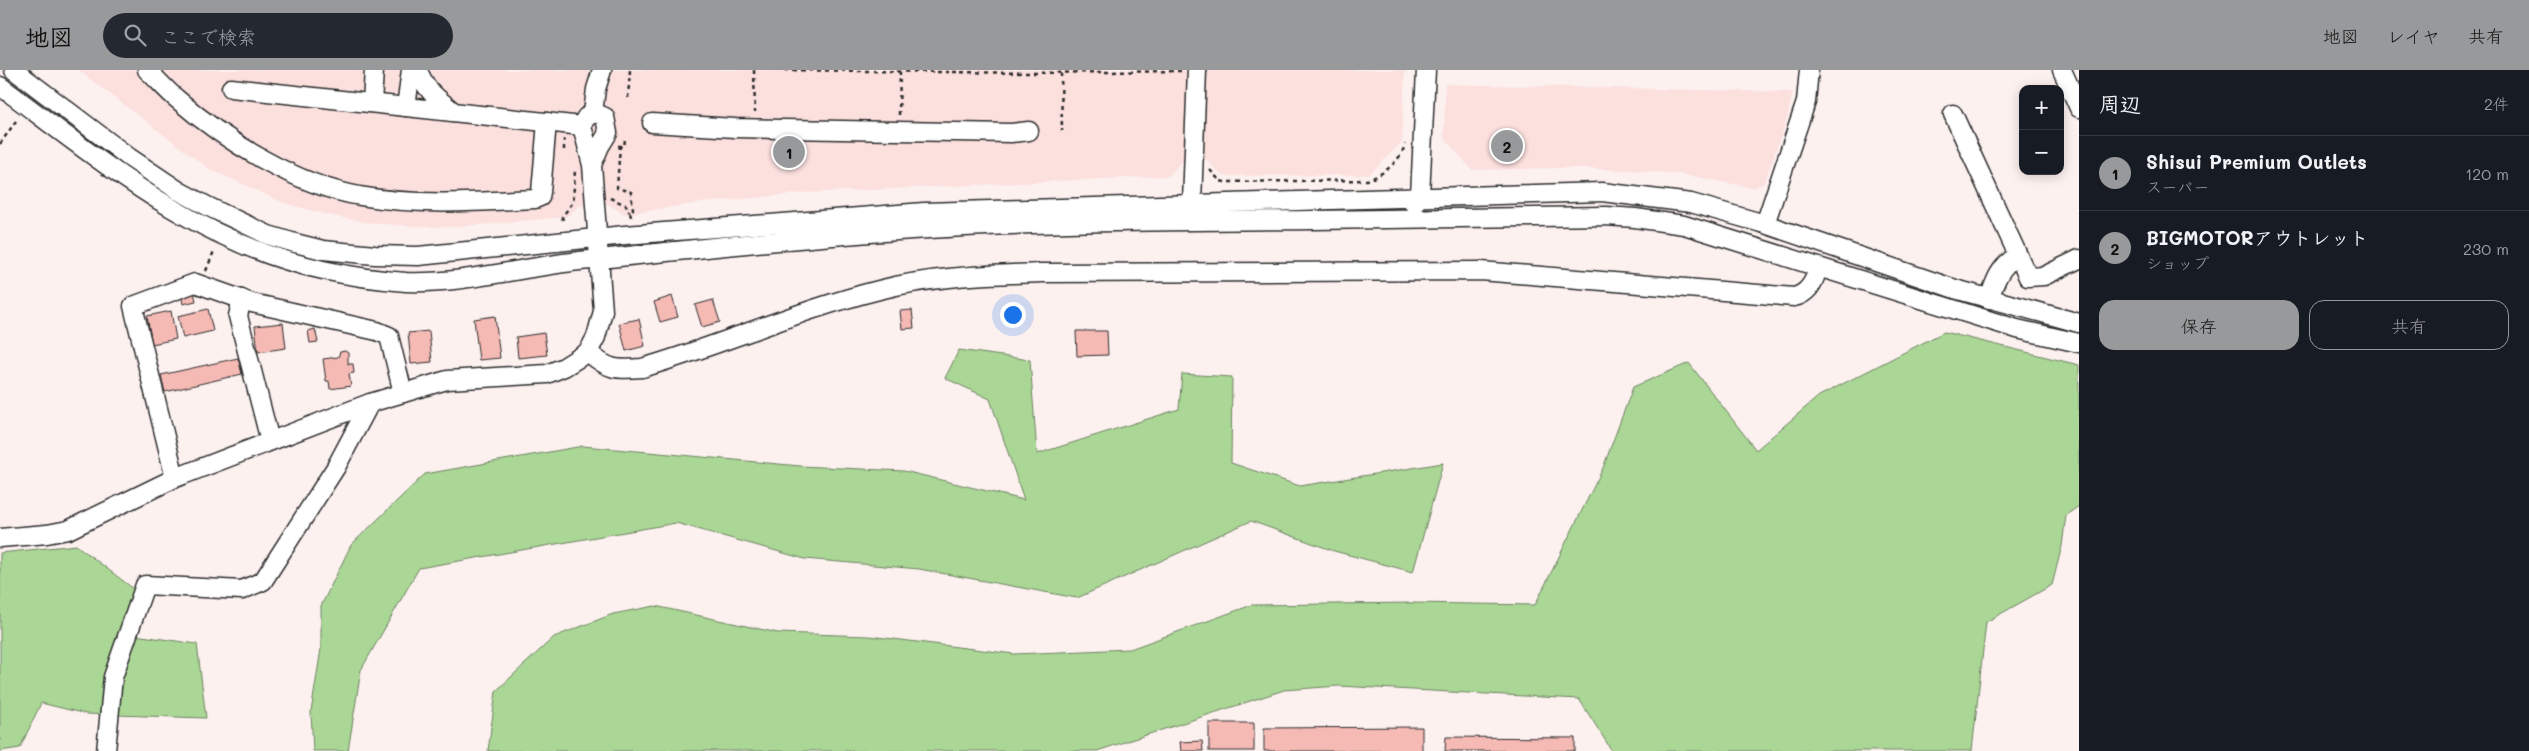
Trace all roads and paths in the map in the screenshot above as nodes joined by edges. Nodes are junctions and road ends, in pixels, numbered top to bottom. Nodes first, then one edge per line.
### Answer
1 (14, 70) edge
2 (146, 70) edge
3 (374, 70) edge
4 (411, 70) edge
5 (418, 70) edge
6 (602, 70) edge
7 (630, 70) edge
8 (754, 70) edge
9 (785, 70) edge
10 (1426, 70) edge
11 (1809, 70) edge
12 (2062, 70) edge
13 (900, 71) junction
14 (1190, 71) edge
15 (1061, 73) junction
16 (0, 86) edge
17 (231, 88) dead end
18 (628, 98) dead end
19 (372, 103) junction
20 (406, 107) junction
21 (2079, 108) edge
22 (454, 112) junction
23 (1953, 114) dead end
24 (19, 116) dead end
25 (588, 120) junction
26 (547, 122) junction
27 (652, 123) dead end
28 (755, 129) junction
29 (899, 131) junction
30 (1029, 131) dead end
31 (1062, 131) dead end
32 (558, 138) dead end
33 (564, 139) junction
34 (624, 140) dead end
35 (571, 141) dead end
36 (1405, 142) dead end
37 (0, 144) edge
38 (615, 146) dead end
39 (620, 146) junction
40 (564, 150) dead end
41 (584, 166) junction
42 (1207, 167) dead end
43 (608, 191) dead end
44 (1420, 196) junction
45 (1192, 202) junction
46 (630, 212) junction
47 (631, 217) dead end
48 (1467, 217) junction
49 (1400, 219) junction
50 (563, 220) dead end
51 (1765, 224) junction
52 (597, 239) junction
53 (214, 251) dead end
54 (2017, 256) junction
55 (599, 259) junction
56 (2079, 259) edge
57 (1818, 268) junction
58 (200, 285) junction
59 (242, 299) junction
60 (1989, 299) junction
61 (2079, 323) edge
62 (2079, 343) edge
63 (588, 352) junction
64 (403, 393) junction
65 (370, 403) junction
66 (270, 440) junction
67 (175, 478) junction
68 (0, 538) edge
69 (106, 751) edge

1 - 52 street
2 - 26 street
3 - 19 street
4 - 20 street
5 - 22 street
6 - 25 street
7 - 18 path
8 - 28 path
9 - 13 path
10 - 44 street
11 - 51 street
12 - 21 street
13 - 15 path
13 - 29 path
14 - 15 path
14 - 45 street
15 - 31 path
16 - 55 street
17 - 19 street
19 - 20 street
20 - 22 street
22 - 26 street
23 - 54 street
24 - 37 path
25 - 26 street
25 - 41 street
25 - 41 street
27 - 28 street
28 - 29 street
29 - 30 street
32 - 33 path
33 - 35 path
33 - 40 path
34 - 39 path
36 - 42 path
38 - 39 path
39 - 46 path
41 - 50 path
41 - 52 street
43 - 46 path
44 - 45 street
44 - 48 street
44 - 49 street
44 - 51 street
45 - 52 street
46 - 47 path
48 - 49 street
48 - 57 street
49 - 55 street
51 - 60 street
52 - 55 street
53 - 58 path
54 - 56 street
54 - 60 street
55 - 63 street
57 - 62 street
57 - 63 street
58 - 59 street
58 - 67 street
59 - 64 street
59 - 66 street
60 - 61 street
63 - 64 street
64 - 65 street
65 - 66 street
65 - 69 street
66 - 67 street
67 - 68 street

